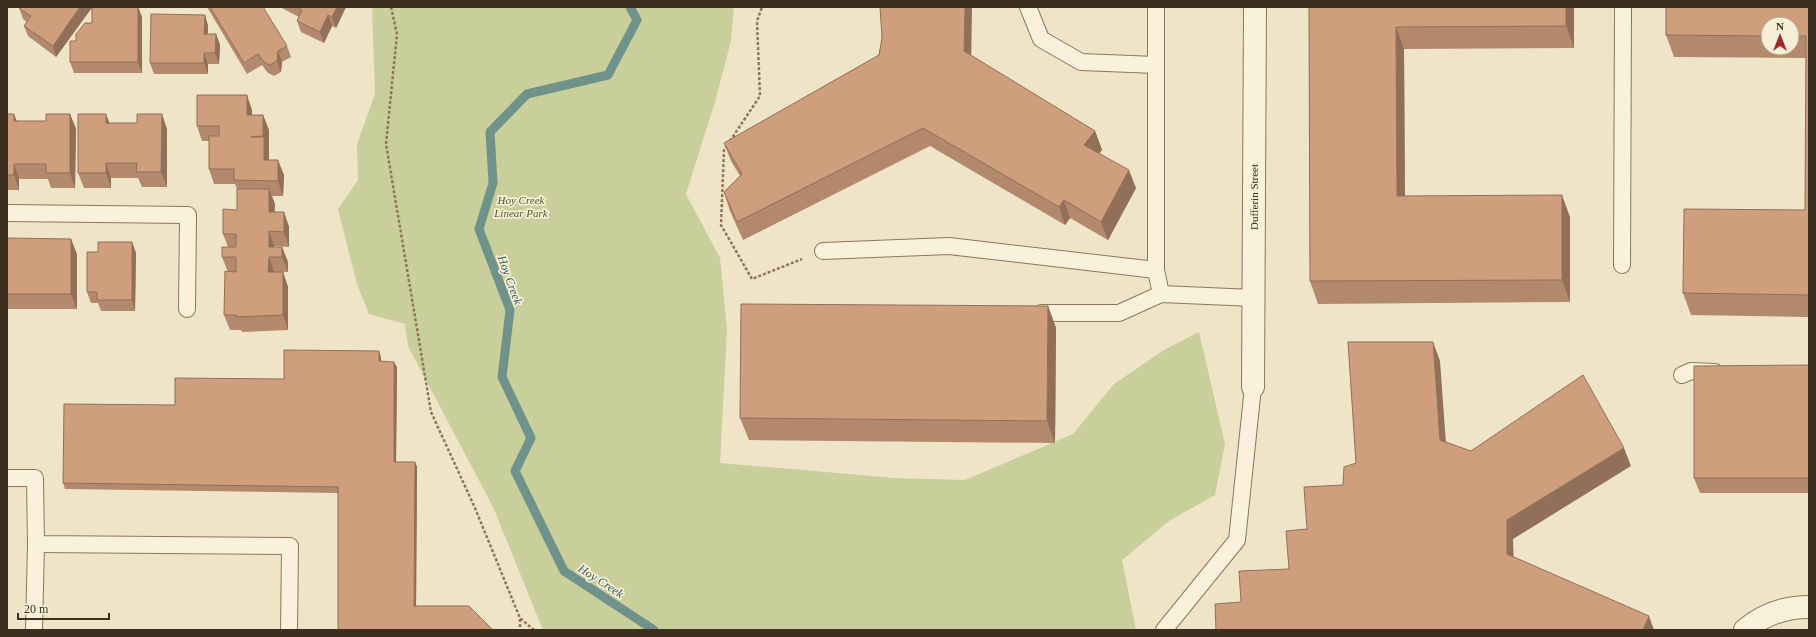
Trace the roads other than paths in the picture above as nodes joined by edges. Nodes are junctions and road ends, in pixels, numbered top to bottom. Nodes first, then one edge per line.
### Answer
1 (1028, 7) edge
2 (1156, 7) edge
3 (1254, 7) edge
4 (1623, 7) edge
5 (1156, 65) junction
6 (7, 213) edge
7 (823, 251) road end
8 (1622, 265) dead end
9 (1156, 270) junction
10 (1161, 294) junction
11 (1254, 298) junction
12 (187, 309) dead end
13 (1041, 313) edge
14 (1730, 372) edge
15 (1682, 375) dead end
16 (1253, 387) joint
17 (7, 478) edge
18 (36, 544) junction
19 (1809, 607) edge
20 (34, 630) edge
21 (289, 630) edge
22 (1164, 630) edge
23 (1745, 630) edge

1 - 5 lane
2 - 5 lane
3 - 11 street, Dufferin Street
4 - 8 lane
5 - 9 lane
6 - 12 lane
7 - 9 lane
9 - 10 lane
10 - 11 lane
10 - 13 lane
11 - 16 street, Dufferin Street
14 - 15 lane
16 - 22 lane
17 - 18 lane
18 - 20 lane
18 - 21 lane
19 - 23 street

